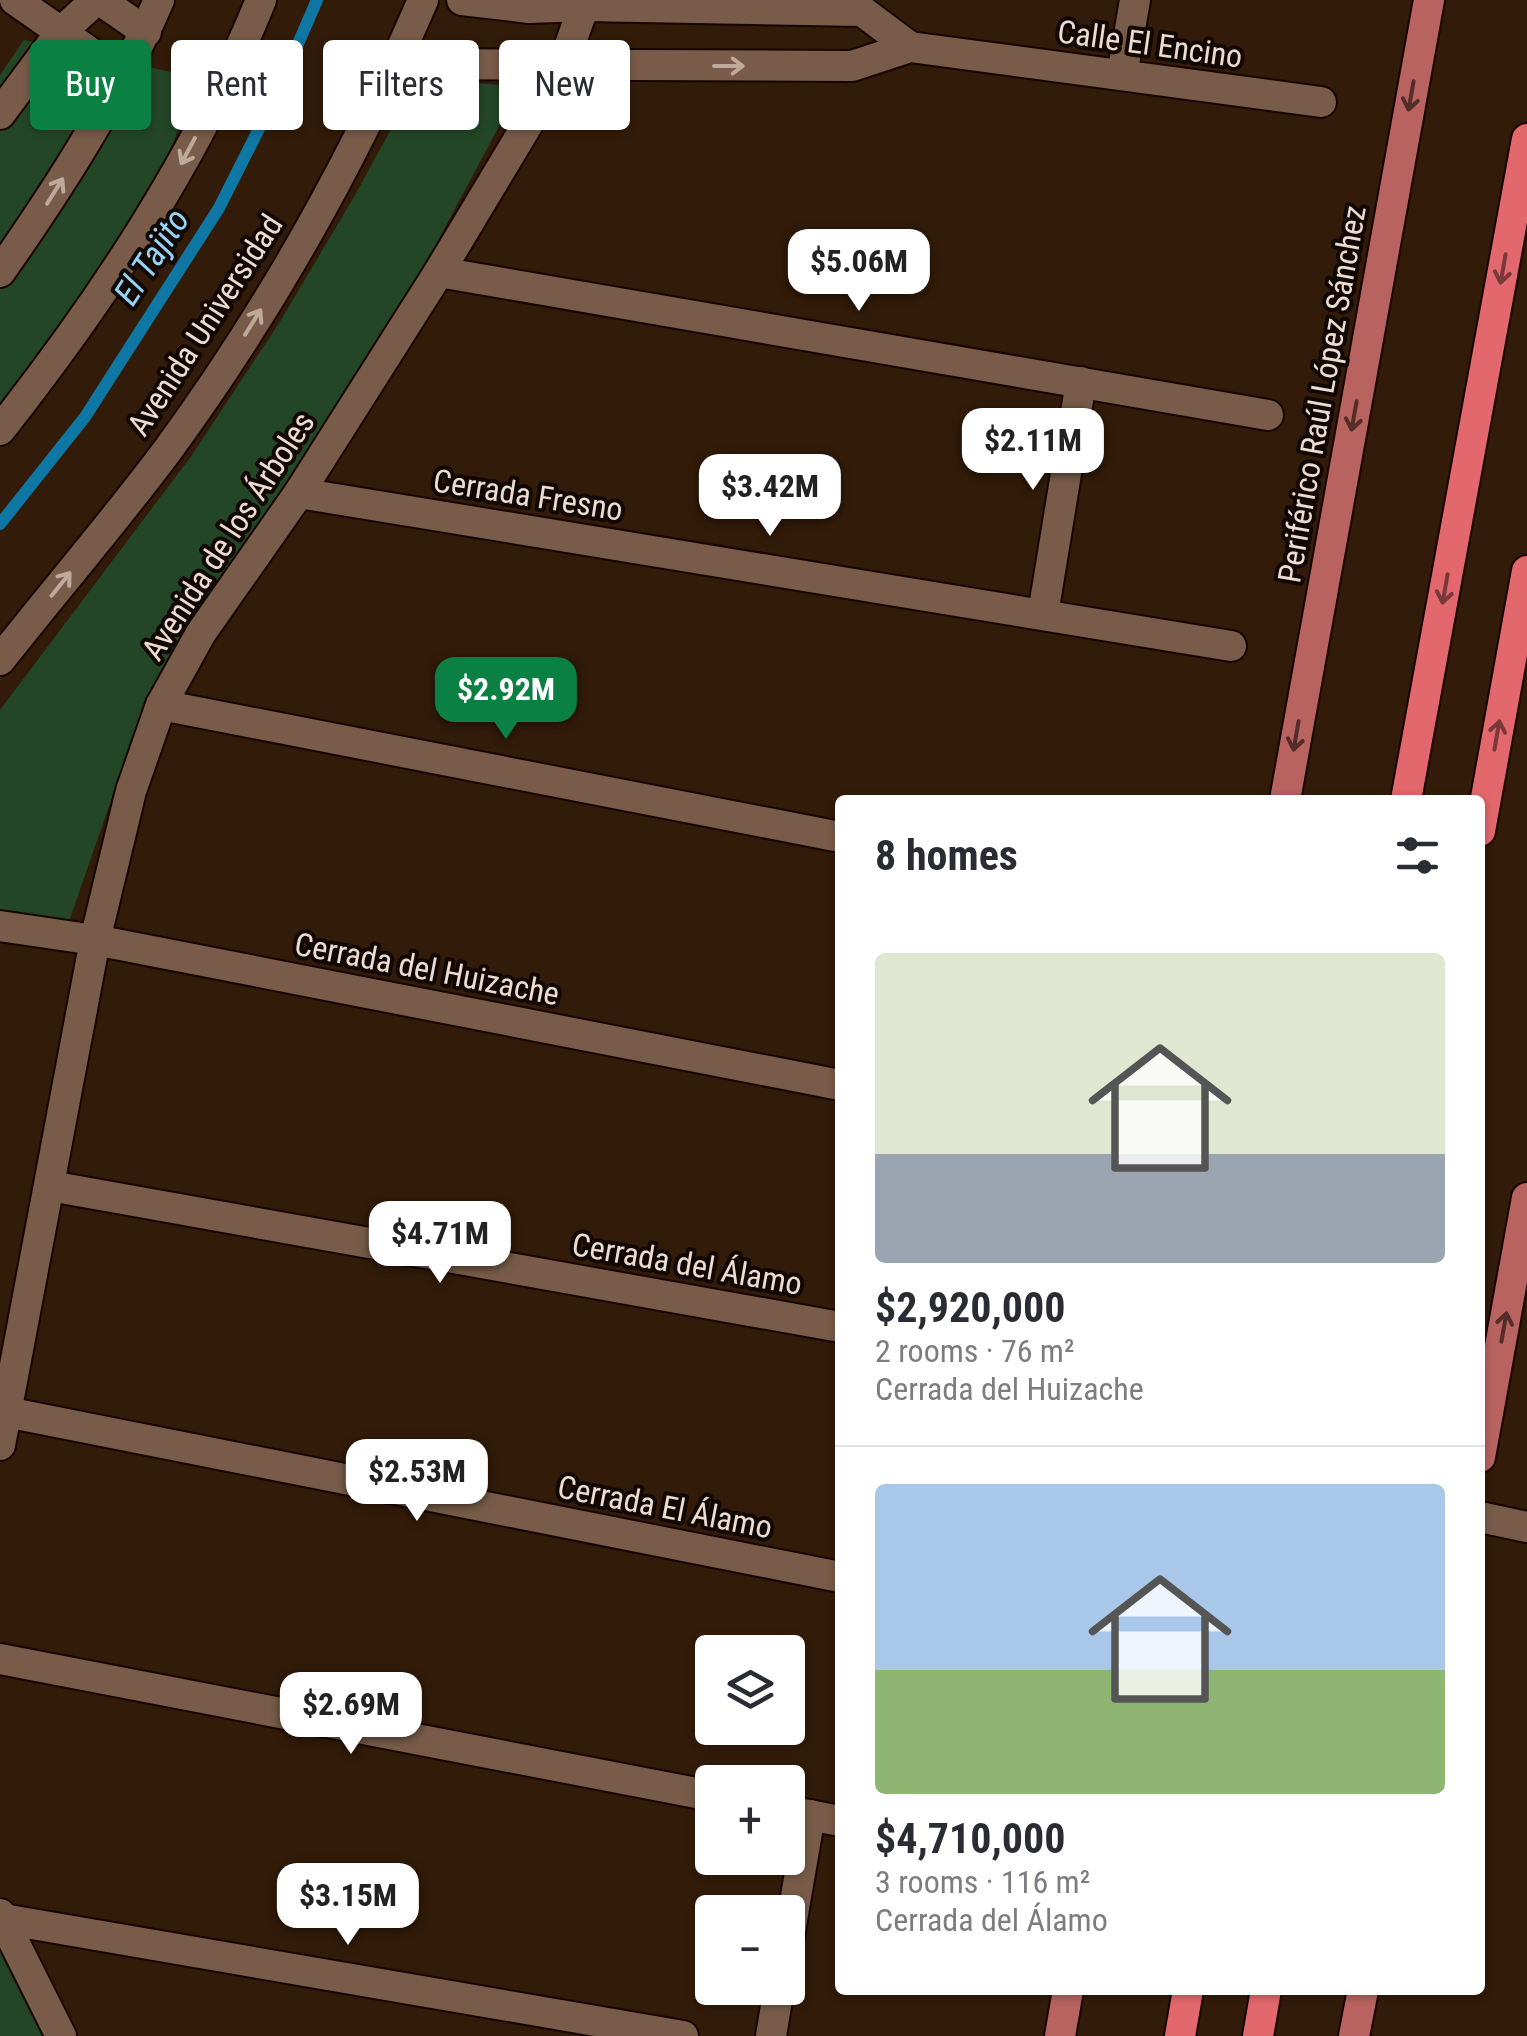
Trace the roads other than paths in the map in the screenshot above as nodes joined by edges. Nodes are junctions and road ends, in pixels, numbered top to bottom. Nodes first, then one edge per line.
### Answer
1 (15, 0) edge
2 (98, 0) edge
3 (159, 0) edge
4 (261, 0) edge
5 (422, 0) edge
6 (462, 0) edge
7 (1135, 0) edge
8 (1429, 0) edge
9 (585, 3) edge
10 (863, 6) edge
11 (61, 32) junction
12 (146, 32) junction
13 (72, 40) edge
14 (142, 40) edge
15 (406, 40) edge
16 (571, 40) edge
17 (910, 47) junction
18 (630, 66) edge
19 (852, 66) junction
20 (1122, 76) junction
21 (1322, 102) dead end
22 (0, 114) edge
23 (92, 130) edge
24 (361, 130) edge
25 (524, 130) edge
26 (1527, 139) edge
27 (0, 272) edge
28 (440, 272) junction
29 (1081, 382) junction
30 (1268, 415) dead end
31 (0, 430) edge
32 (298, 493) junction
33 (1527, 570) edge
34 (1043, 614) junction
35 (1231, 646) dead end
36 (0, 660) edge
37 (161, 706) junction
38 (1421, 719) junction
39 (1286, 795) edge
40 (1398, 795) edge
41 (1407, 795) edge
42 (1485, 803) edge
43 (835, 836) edge
44 (0, 926) edge
45 (95, 940) junction
46 (835, 1084) edge
47 (50, 1186) junction
48 (1527, 1198) edge
49 (835, 1326) edge
50 (6, 1412) junction
51 (1485, 1429) edge
52 (0, 1446) edge
53 (1485, 1518) edge
54 (1527, 1527) edge
55 (835, 1576) edge
56 (0, 1659) edge
57 (695, 1793) edge
58 (813, 1816) edge
59 (797, 1895) edge
60 (2, 1916) edge
61 (1067, 1995) edge
62 (1187, 1995) edge
63 (1265, 1995) edge
64 (1361, 1995) edge
65 (777, 2005) edge
66 (61, 2036) edge
67 (684, 2036) edge
68 (771, 2036) edge
69 (1060, 2036) edge
70 (1180, 2036) edge
71 (1258, 2036) edge
72 (1354, 2036) edge

1 - 11 street
2 - 11 street
2 - 12 street
3 - 12 street
4 -> 31 street
5 - 15 street, Avenida Universidad
6 - 9 street
7 - 20 street
8 -> 39 main road, Periférico Raúl López Sánchez
9 - 10 street
9 - 16 street, Avenida de los Árboles
10 - 17 street, Calle El Encino
10 - 19 street
11 - 13 street
11 - 22 street
12 - 14 street
17 - 19 street, Calle El Encino
17 - 20 street, Calle El Encino
18 -> 19 street, Calle El Encino
20 - 21 street, Calle El Encino
27 -> 23 street
36 -> 24 street, Avenida Universidad
25 - 28 street, Avenida de los Árboles
26 -> 38 highway
28 - 29 street
28 - 32 street, Avenida de los Árboles
29 - 30 street
29 - 34 street
32 - 34 street, Cerrada Fresno
32 - 37 street, Avenida de los Árboles
42 -> 33 highway
34 - 35 street, Cerrada Fresno
37 - 43 street
37 - 45 street, Avenida de los Árboles
38 - 40 highway
38 - 41 highway
44 - 45 street, Cerrada del Huizache
45 - 46 street, Cerrada del Huizache
45 - 47 street, Avenida de los Árboles
47 - 49 street, Cerrada del Álamo
47 - 50 street, Avenida de los Árboles
51 -> 48 main road
50 - 52 street, Avenida de los Árboles
50 - 55 street, Cerrada El Álamo
53 - 54 street
56 - 57 street
58 - 59 street
60 - 66 street
60 - 67 street
61 - 69 main road
62 - 70 highway
63 - 71 highway
64 - 72 main road
65 - 68 street

